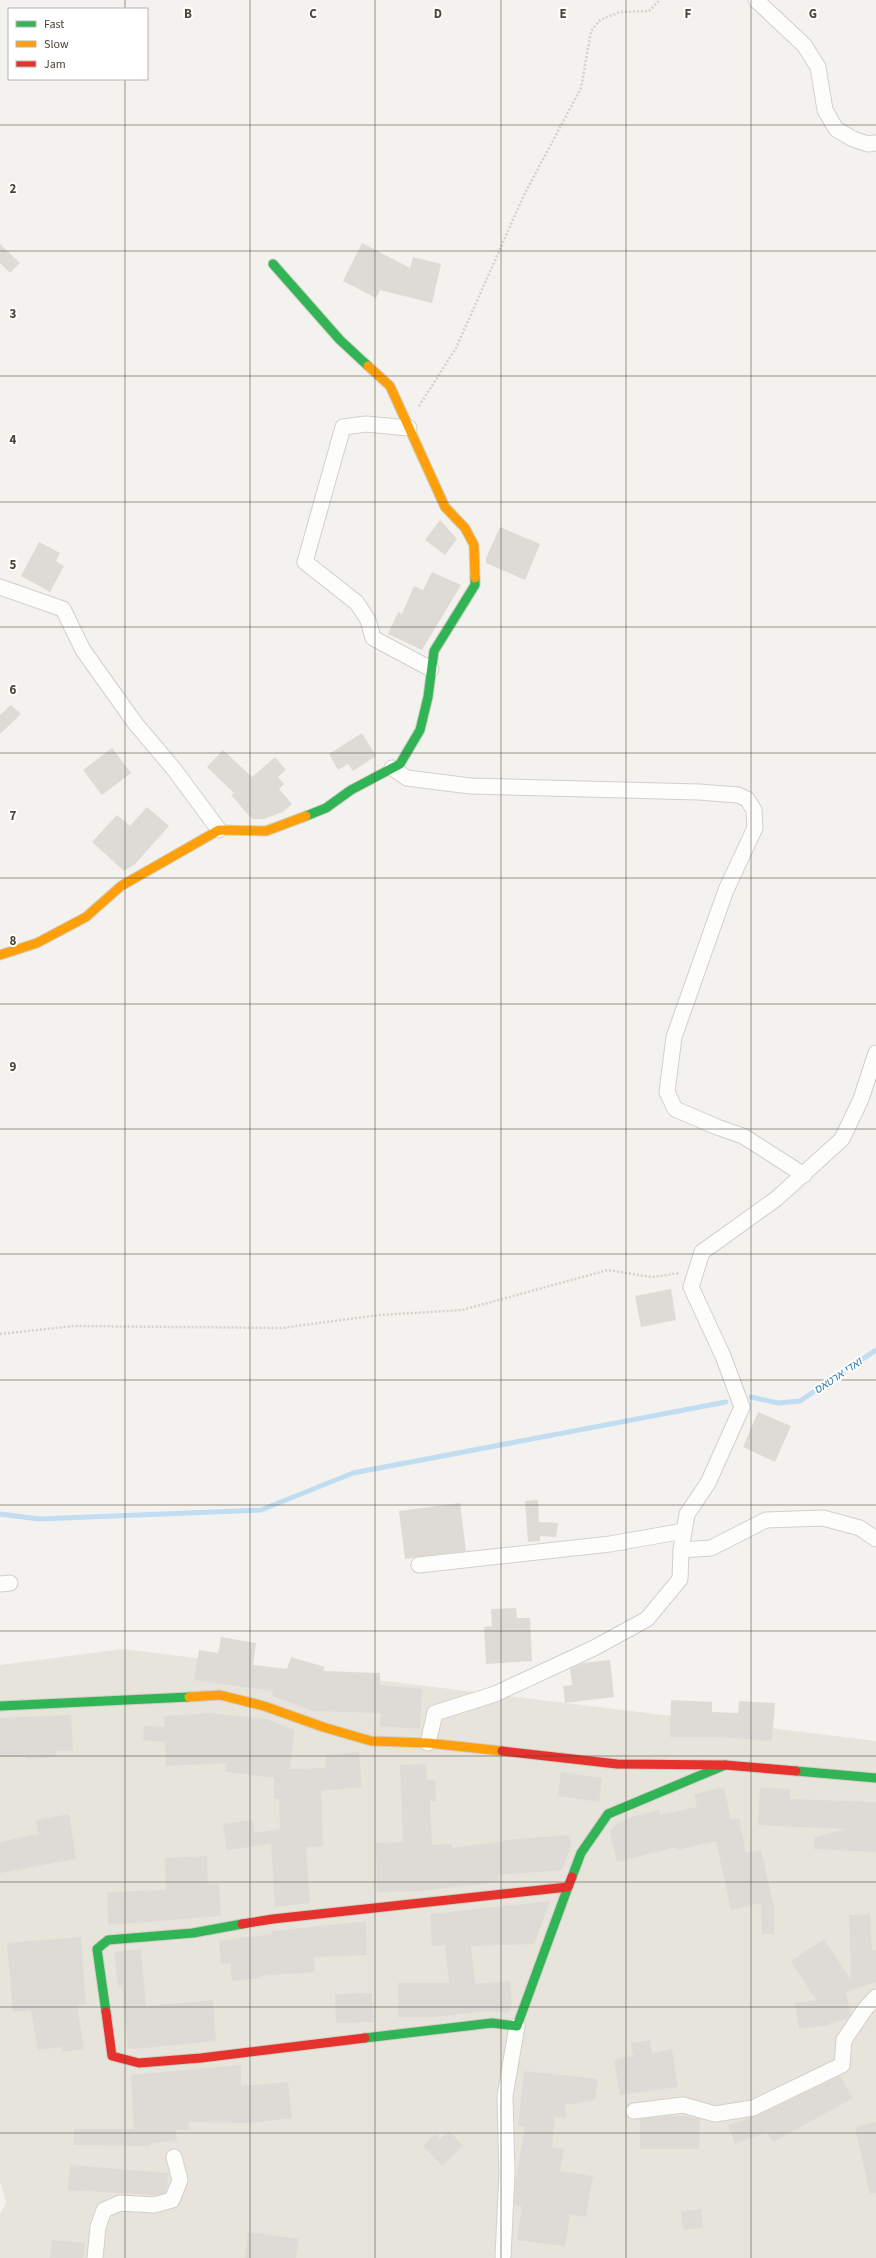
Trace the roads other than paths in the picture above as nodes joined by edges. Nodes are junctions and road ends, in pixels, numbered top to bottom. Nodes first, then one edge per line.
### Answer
1 (756, 0) edge
2 (876, 143) edge
3 (273, 264) dead end
4 (409, 428) junction
5 (0, 587) edge
6 (431, 669) junction
7 (392, 768) junction
8 (219, 830) junction
9 (0, 954) edge
10 (876, 1053) edge
11 (804, 1175) junction
12 (684, 1532) junction
13 (876, 1539) edge
14 (681, 1550) junction
15 (419, 1566) dead end
16 (0, 1706) edge
17 (428, 1743) junction
18 (725, 1765) junction
19 (876, 1778) edge
20 (568, 1886) junction
21 (876, 1997) edge
22 (517, 2026) junction
23 (634, 2110) dead end
24 (174, 2157) dead end
25 (503, 2256) dead end
26 (95, 2258) edge

1 - 2 street
3 - 4 street
4 - 6 street
4 - 6 street
5 - 8 street
6 - 7 street
7 - 8 street
7 - 11 street
8 - 9 street
10 - 11 street
11 - 12 street
12 - 14 street
12 - 15 street
13 - 14 street
14 - 17 street
16 - 17 street
17 - 18 street
18 - 19 street
18 - 20 street
20 - 22 street
20 - 22 street
21 - 23 street
22 - 25 street
24 - 26 street

